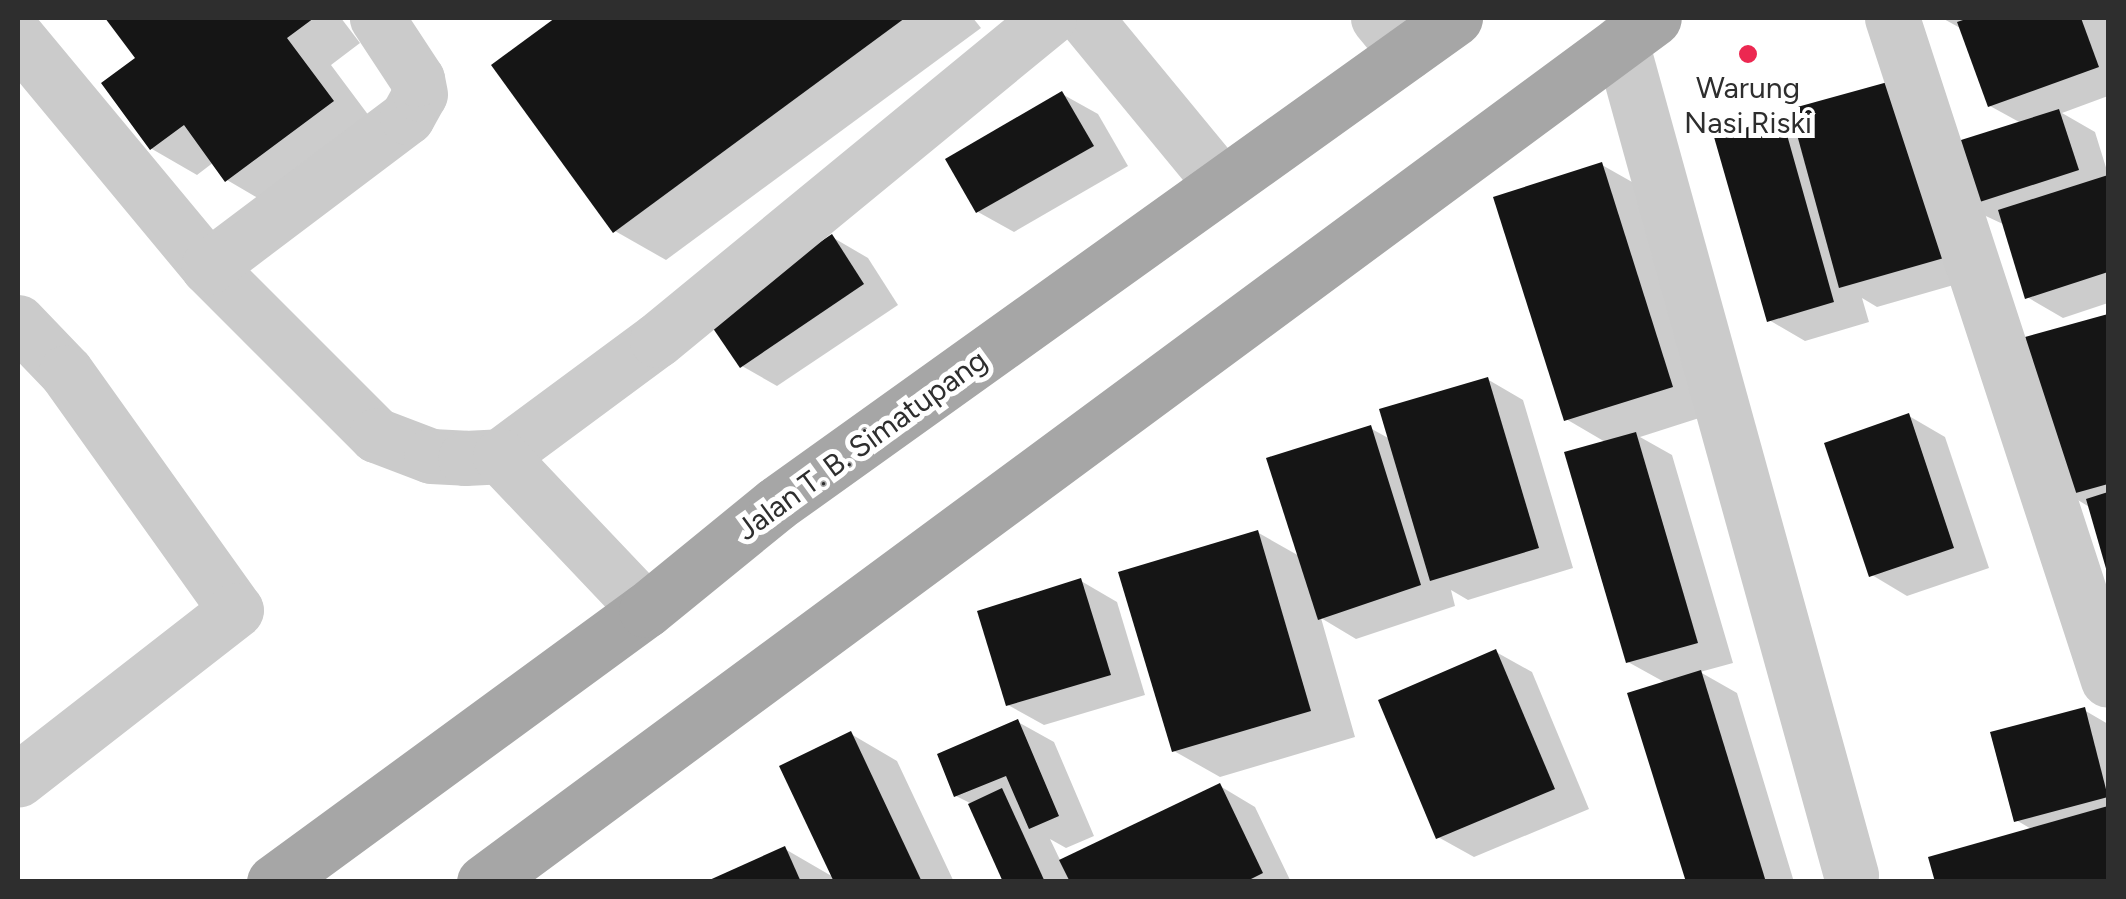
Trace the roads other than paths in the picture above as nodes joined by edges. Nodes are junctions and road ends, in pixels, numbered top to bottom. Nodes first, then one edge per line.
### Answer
1 (377, 18) edge
2 (1049, 18) edge
3 (1085, 18) edge
4 (1455, 18) edge
5 (1892, 18) edge
6 (1638, 30) edge
7 (1393, 35) edge
8 (18, 38) edge
9 (1222, 184) junction
10 (208, 267) junction
11 (18, 322) edge
12 (500, 456) junction
13 (646, 610) junction
14 (2108, 680) edge
15 (18, 780) edge
16 (1850, 875) dead end
17 (274, 882) edge
18 (484, 882) edge

1 - 10 street
2 - 12 street
3 - 9 street
4 - 7 main road, Jalan T. B. Simatupang
5 - 14 street
6 - 16 street
6 - 18 main road
7 - 9 main road, Jalan T. B. Simatupang
8 - 10 street
9 - 13 main road, Jalan T. B. Simatupang
10 - 12 street
11 - 15 street
12 - 13 street
13 - 17 main road, Jalan T. B. Simatupang

